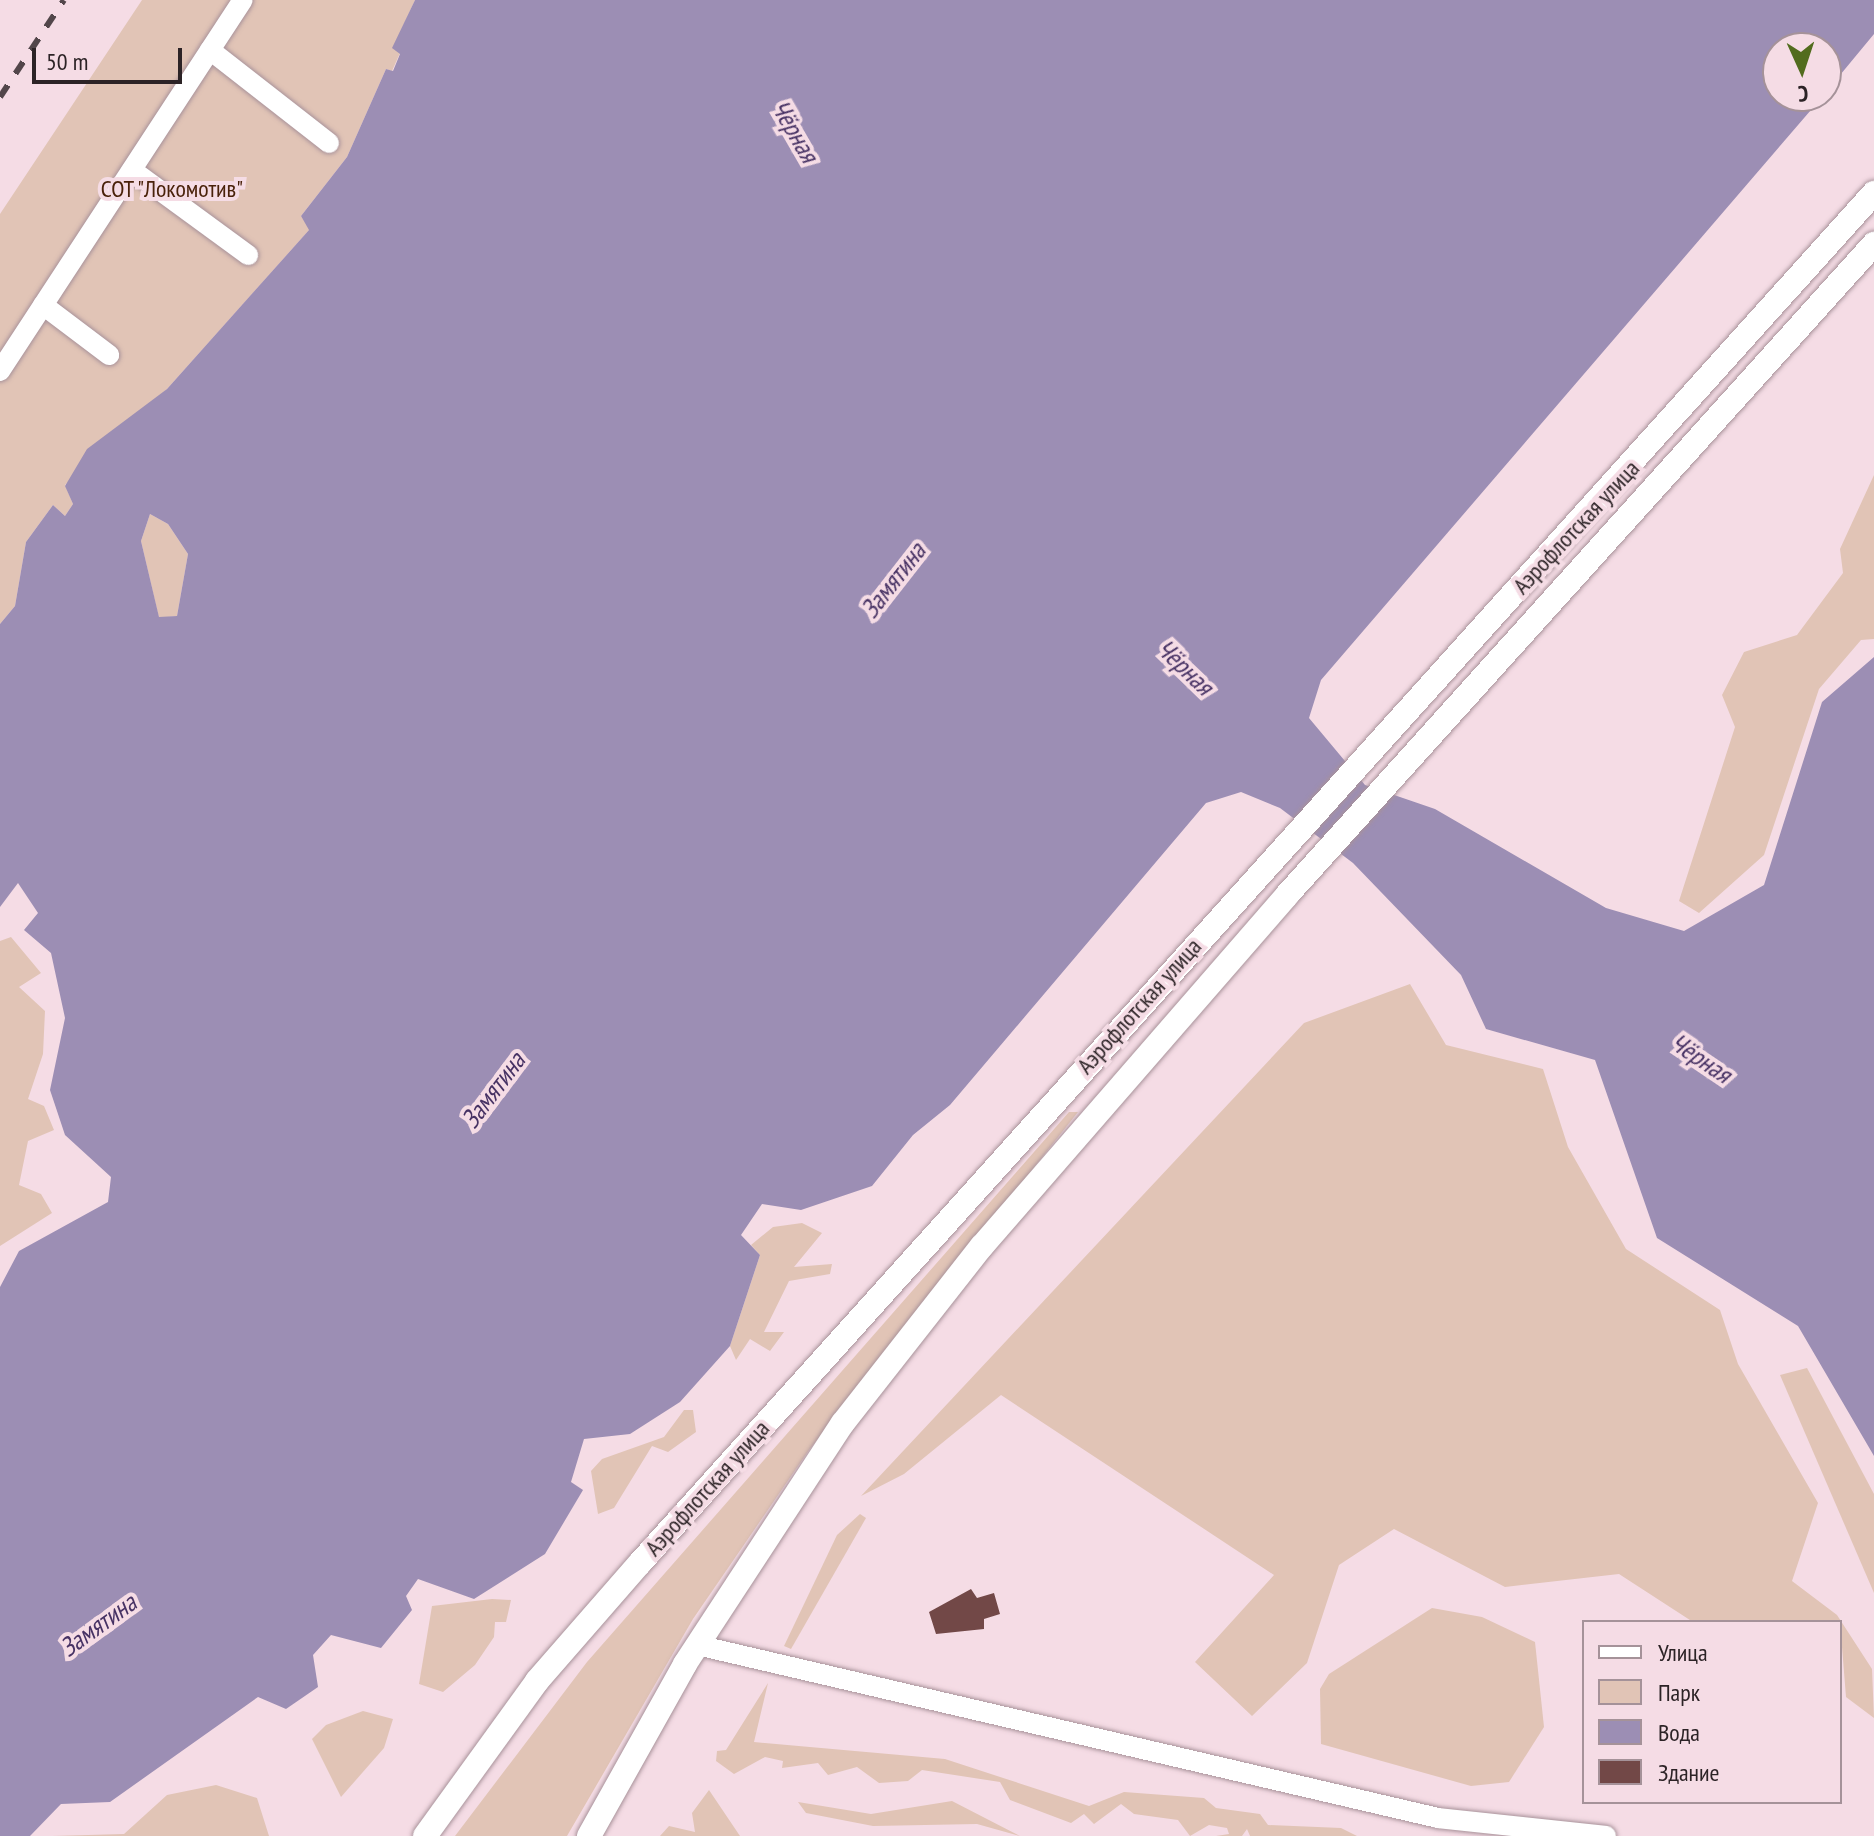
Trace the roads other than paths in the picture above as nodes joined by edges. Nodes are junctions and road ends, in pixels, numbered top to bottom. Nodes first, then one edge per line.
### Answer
1 (243, 0) edge
2 (210, 50) junction
3 (329, 143) dead end
4 (132, 170) junction
5 (1874, 193) edge
6 (1874, 244) edge
7 (248, 255) dead end
8 (43, 305) junction
9 (109, 355) dead end
10 (0, 371) edge
11 (697, 1645) junction
12 (425, 1836) edge
13 (589, 1836) edge
14 (1606, 1836) edge

1 - 2 street
2 - 3 street
2 - 4 street
4 - 7 street
4 - 8 street
5 - 12 main road, Аэрофлотская улица
6 - 11 main road, Аэрофлотская улица
8 - 9 street
8 - 10 street
11 - 13 main road, Аэрофлотская улица
11 - 14 street

